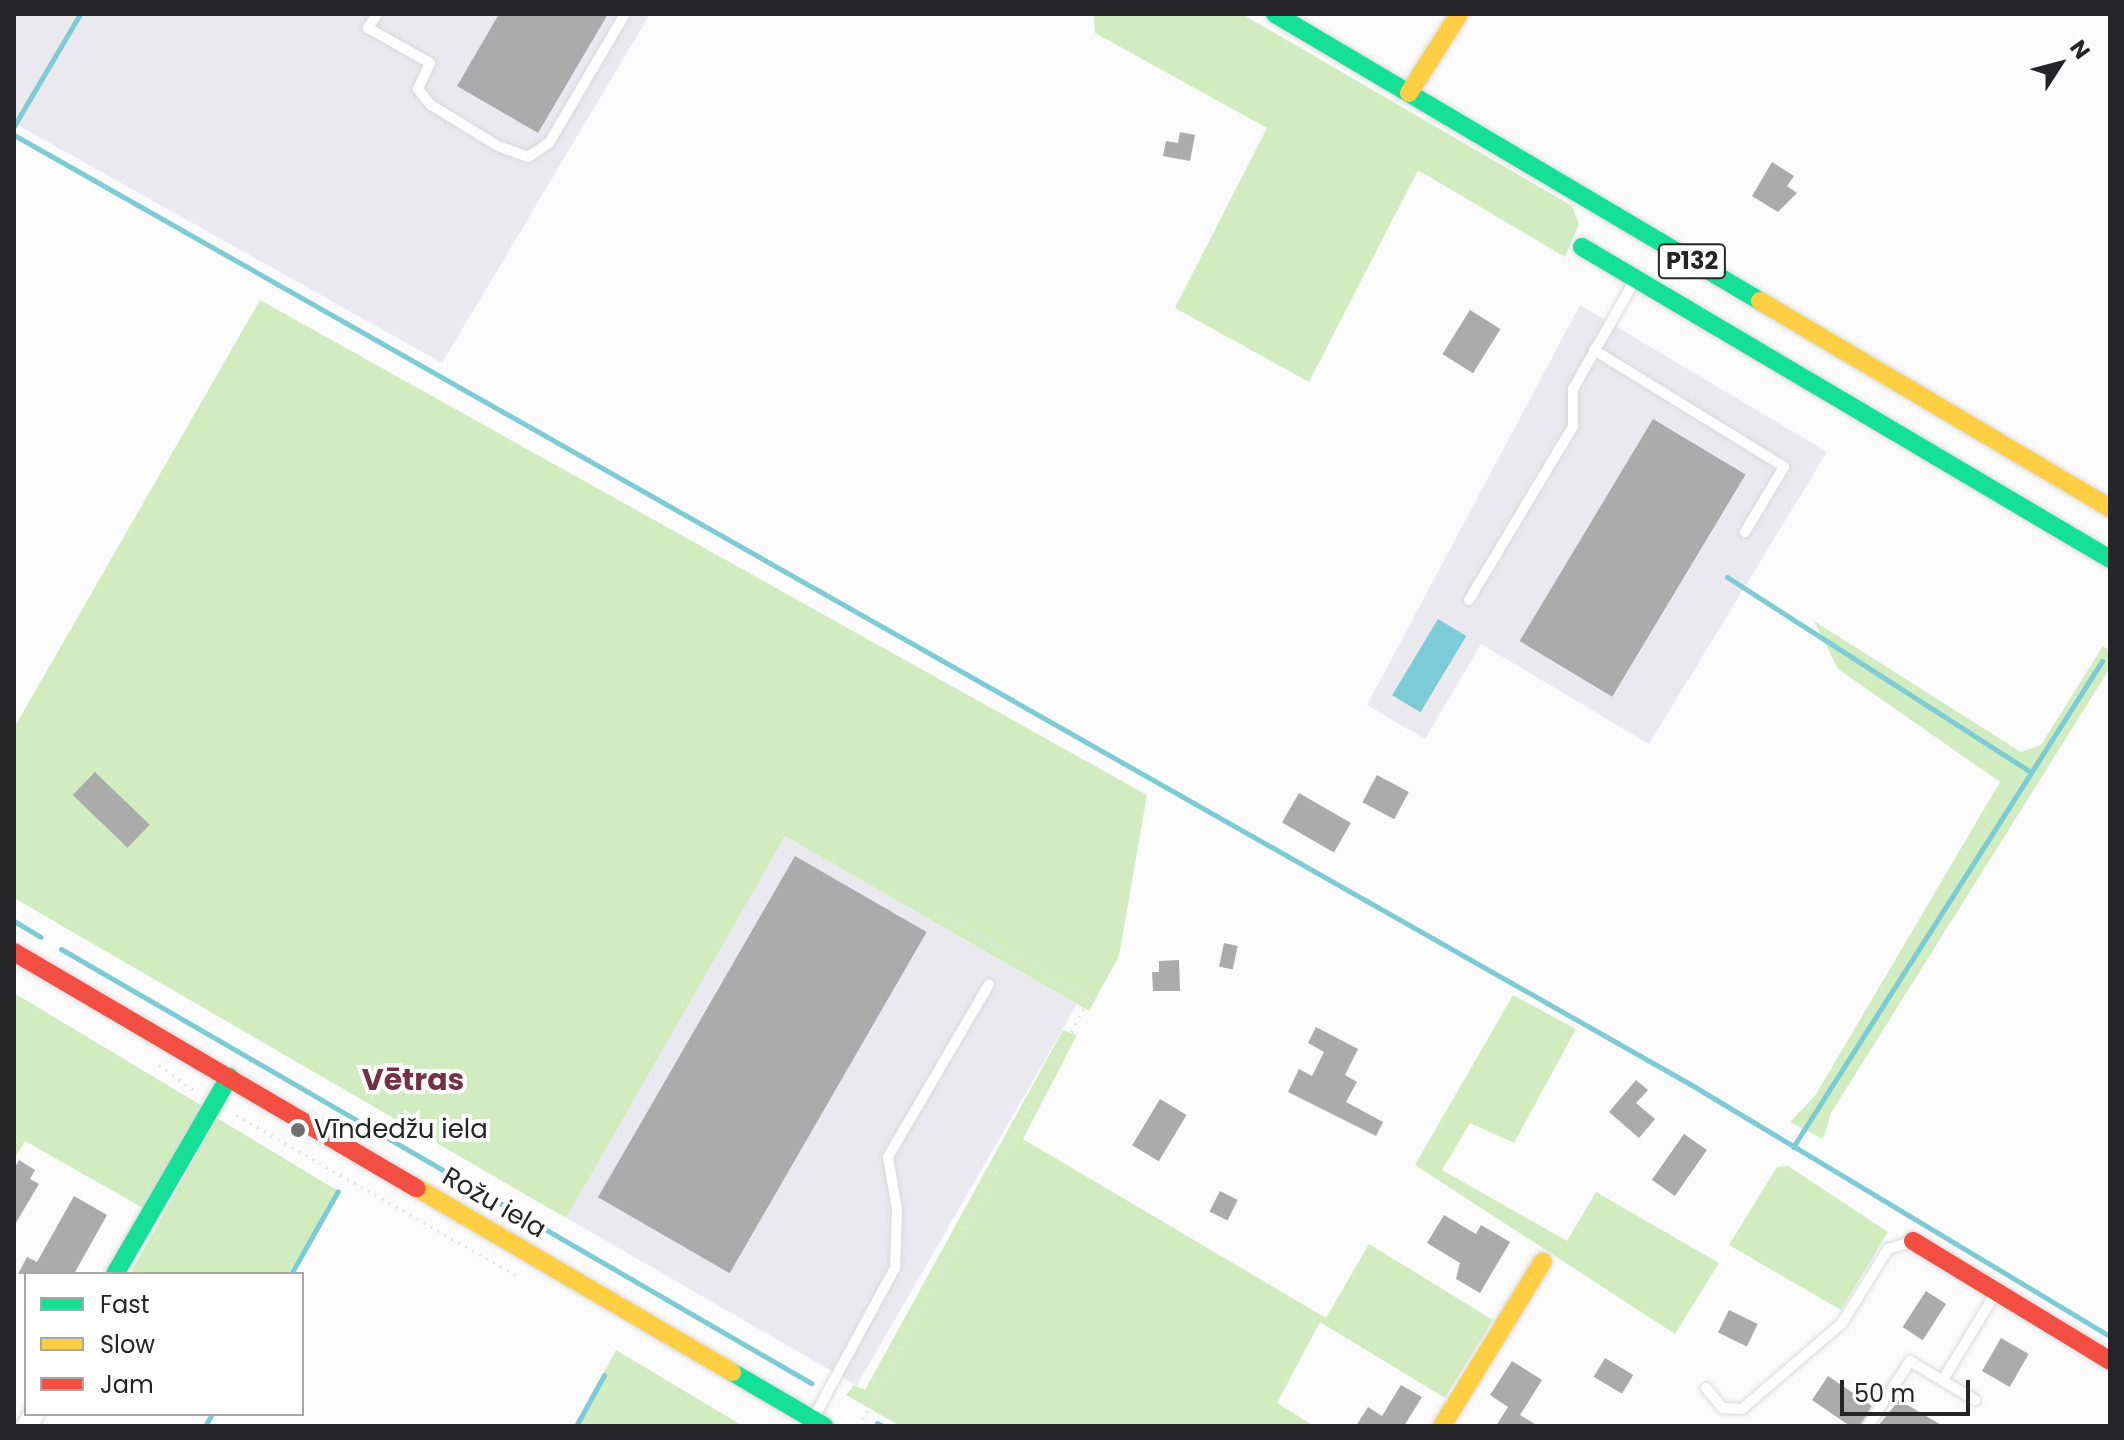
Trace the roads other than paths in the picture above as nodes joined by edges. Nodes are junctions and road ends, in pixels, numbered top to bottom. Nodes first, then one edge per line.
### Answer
1 (377, 14) edge
2 (625, 14) edge
3 (1275, 14) edge
4 (1459, 14) edge
5 (1409, 93) junction
6 (1582, 247) dead end
7 (1636, 279) junction
8 (1594, 350) junction
9 (2110, 508) edge
10 (1745, 532) dead end
11 (2110, 559) edge
12 (1469, 600) dead end
13 (14, 952) edge
14 (989, 984) dead end
15 (229, 1077) junction
16 (1913, 1241) joint
17 (1543, 1261) dead end
18 (116, 1272) edge
19 (1996, 1292) junction
20 (2110, 1361) edge
21 (1944, 1378) junction
22 (1706, 1388) dead end
23 (1975, 1400) dead end
24 (812, 1422) edge
25 (1442, 1426) edge
26 (1868, 1426) edge

1 - 2 lane
3 - 5 street, P132
4 - 5 street
5 - 9 street, P132
6 - 7 street
7 - 8 lane
7 - 11 street
8 - 10 lane
8 - 12 lane
13 - 15 street, Rožu iela
14 - 24 lane
15 - 18 street
15 - 24 street, Rožu iela
16 - 19 street
16 - 22 lane
17 - 25 street
19 - 20 street
19 - 21 lane
21 - 23 lane
21 - 26 lane

